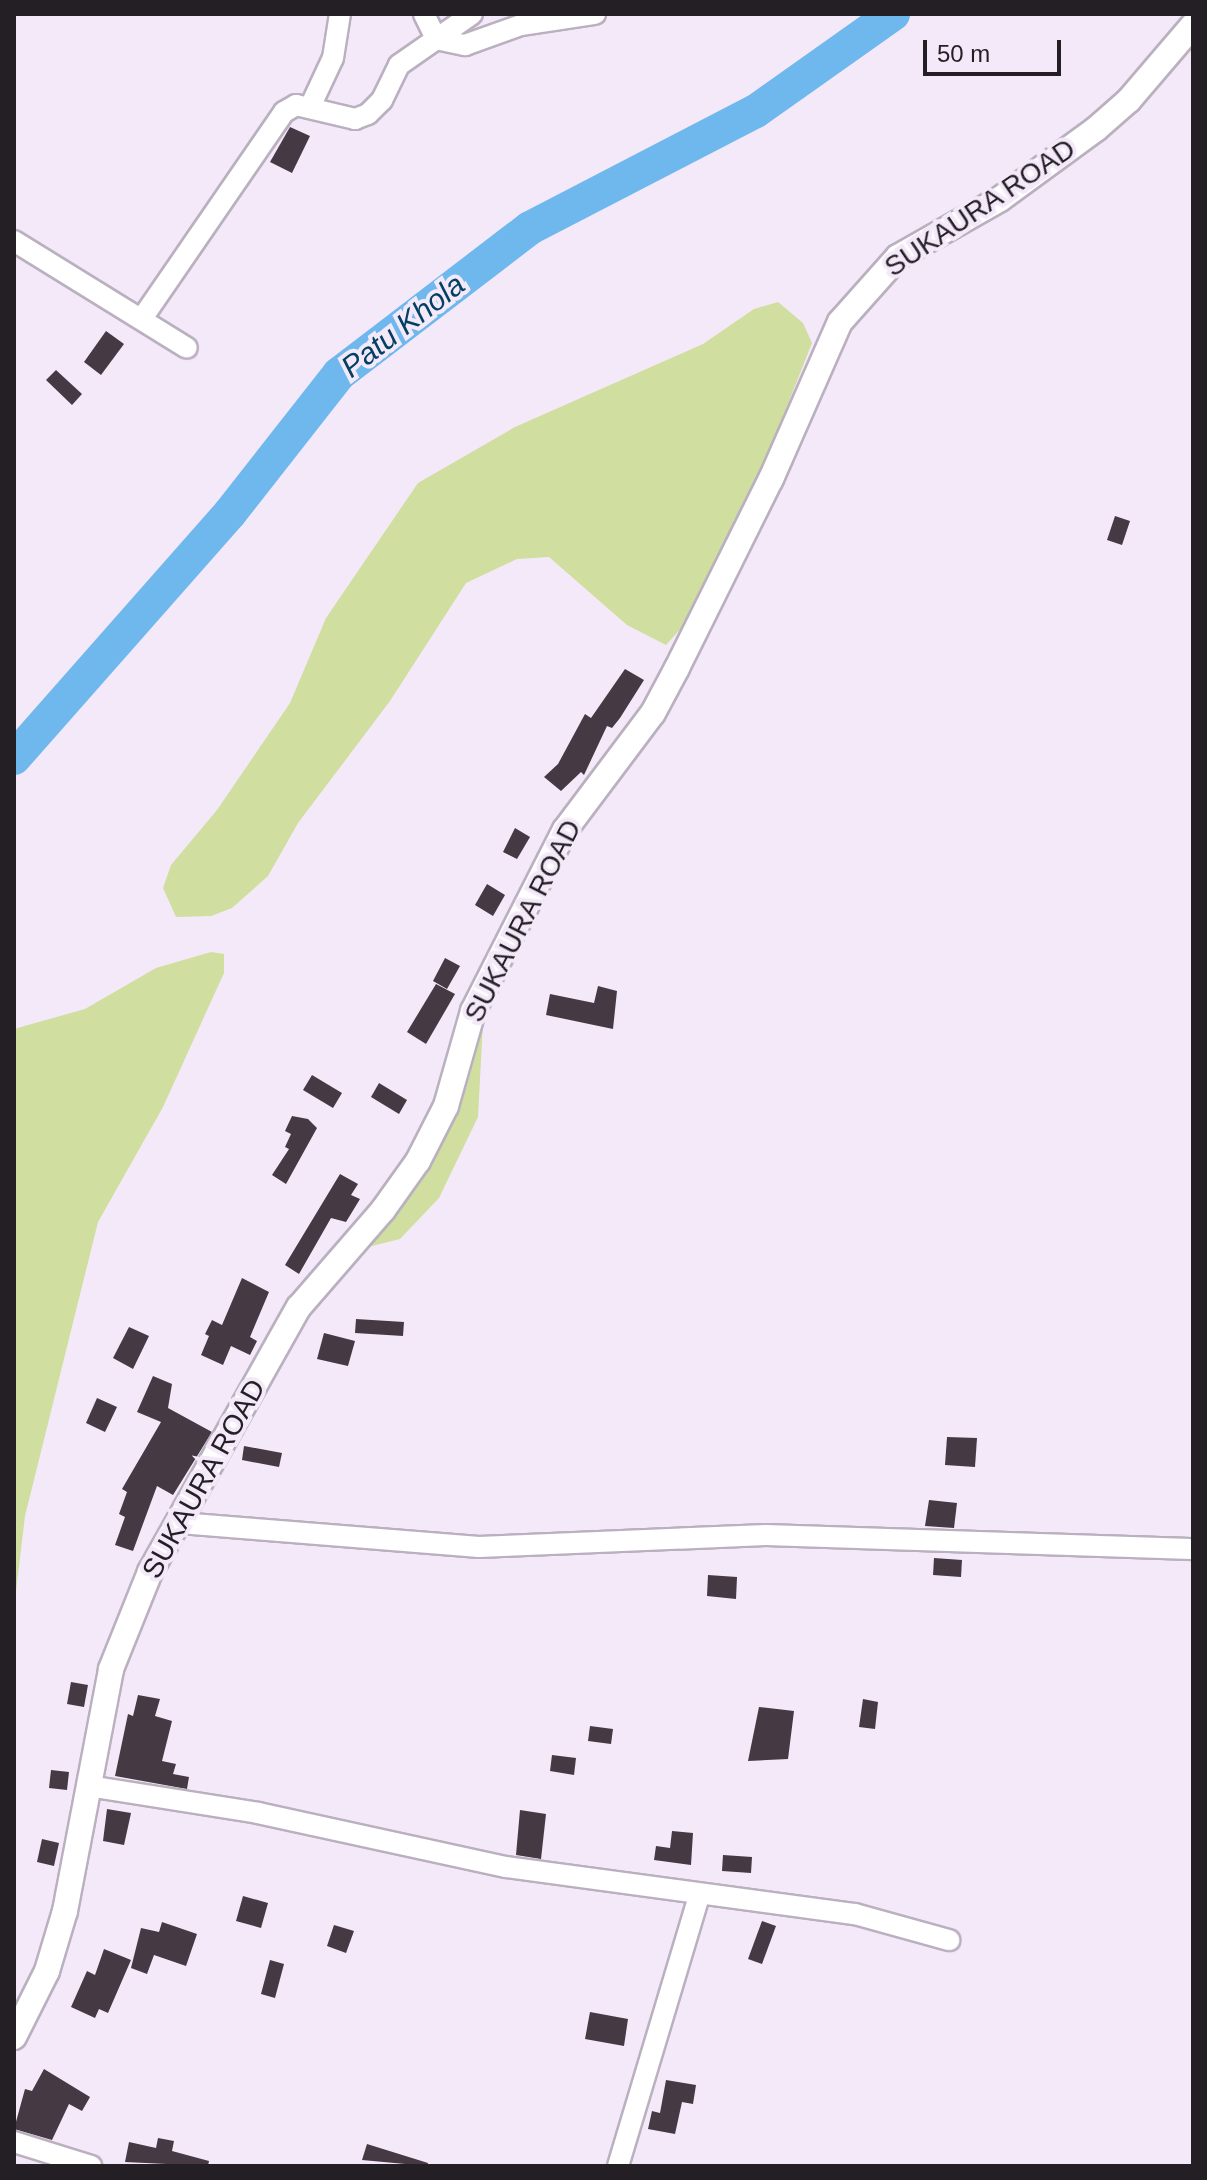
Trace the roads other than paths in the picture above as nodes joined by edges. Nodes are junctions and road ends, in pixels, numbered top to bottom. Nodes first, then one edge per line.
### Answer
1 (340, 14) edge
2 (424, 14) edge
3 (472, 14) edge
4 (595, 14) edge
5 (1193, 25) edge
6 (436, 39) junction
7 (310, 107) junction
8 (14, 241) edge
9 (143, 317) junction
10 (187, 348) dead end
11 (180, 1523) junction
12 (1193, 1549) edge
13 (88, 1786) junction
14 (699, 1896) junction
15 (949, 1940) dead end
16 (14, 2037) edge
17 (14, 2142) edge
18 (91, 2166) edge
19 (618, 2166) edge

1 - 7 street
2 - 6 street
3 - 6 street
4 - 6 street
5 - 11 street, SUKAURA ROAD
6 - 7 street
7 - 9 street
8 - 9 street
9 - 10 street
11 - 12 street
11 - 13 street, SUKAURA ROAD
13 - 14 street
13 - 16 street, SUKAURA ROAD
14 - 15 street
14 - 19 street
17 - 18 street

